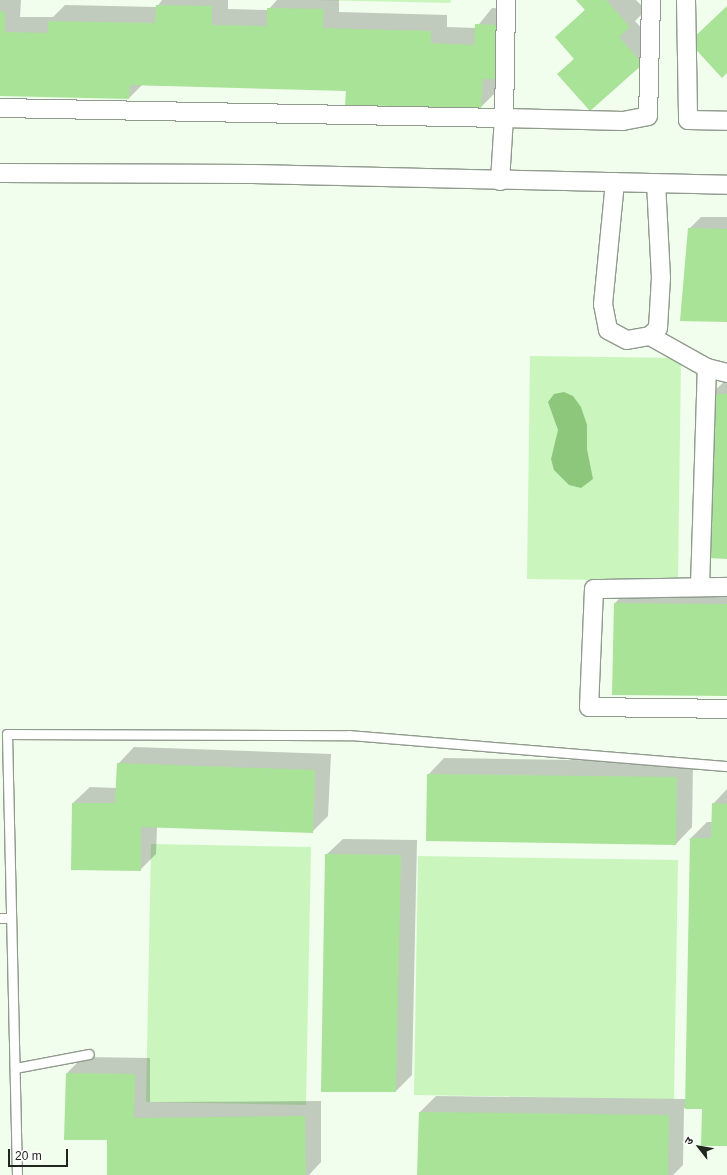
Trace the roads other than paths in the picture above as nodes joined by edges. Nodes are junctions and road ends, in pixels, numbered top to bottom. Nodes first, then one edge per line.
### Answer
1 (506, 0) edge
2 (651, 0) edge
3 (686, 0) edge
4 (0, 108) edge
5 (504, 118) junction
6 (727, 121) edge
7 (0, 173) edge
8 (500, 181) junction
9 (615, 182) junction
10 (656, 183) junction
11 (727, 185) edge
12 (650, 336) junction
13 (707, 368) junction
14 (727, 373) edge
15 (700, 587) junction
16 (727, 587) edge
17 (727, 709) edge
18 (727, 766) edge
19 (0, 918) edge
20 (11, 918) junction
21 (89, 1054) dead end
22 (15, 1068) junction
23 (17, 1175) edge

1 - 5 street
2 - 5 street
3 - 6 street
4 - 5 street
5 - 8 street
7 - 8 street
8 - 9 street
9 - 10 street
9 - 12 street
10 - 11 street
10 - 12 street
12 - 13 street
13 - 14 street
13 - 15 street
15 - 16 street
15 - 17 street
18 - 20 lane
19 - 20 lane
20 - 22 lane
21 - 22 lane
22 - 23 lane

